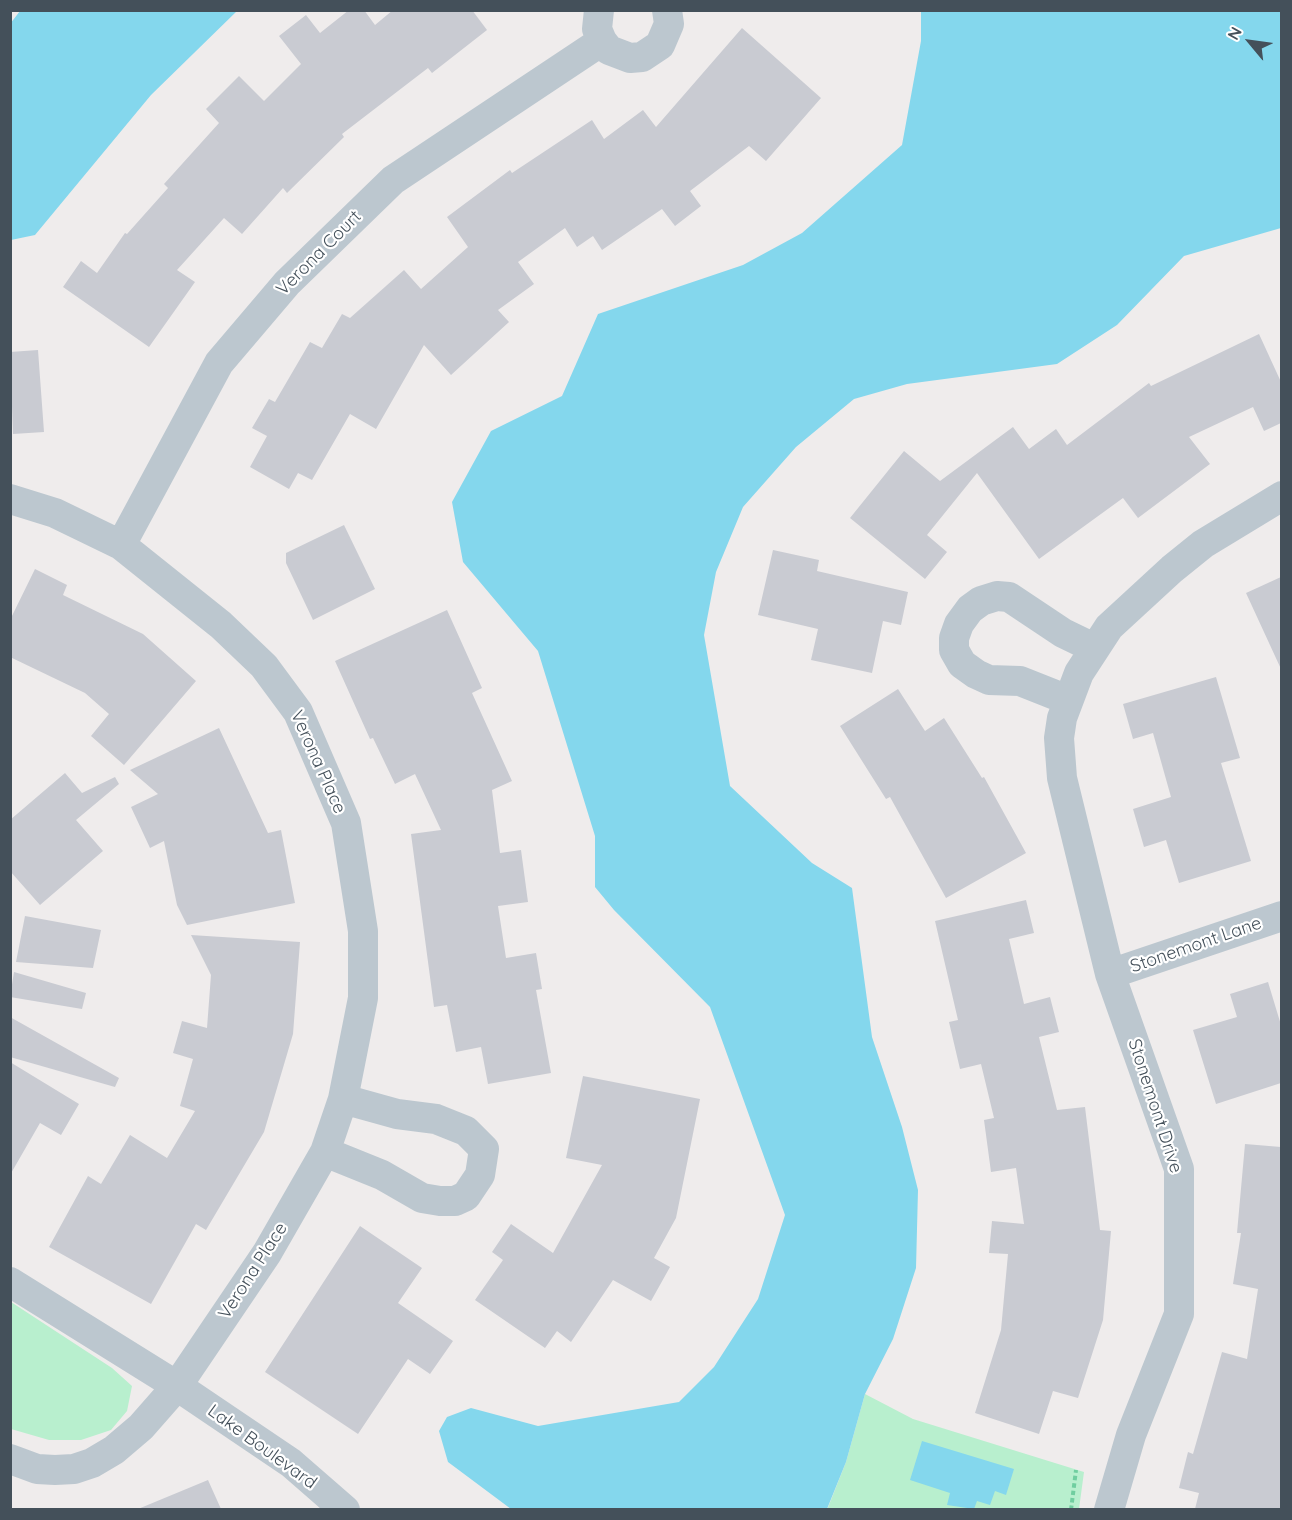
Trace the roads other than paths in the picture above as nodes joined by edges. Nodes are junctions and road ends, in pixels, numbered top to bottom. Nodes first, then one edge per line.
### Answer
1 (599, 10) edge
2 (667, 10) edge
3 (602, 41) junction
4 (1281, 496) edge
5 (10, 499) edge
6 (121, 545) junction
7 (1094, 648) junction
8 (1068, 700) junction
9 (1281, 916) edge
10 (1110, 974) junction
11 (343, 1099) junction
12 (325, 1152) junction
13 (10, 1282) edge
14 (177, 1386) junction
15 (10, 1459) edge
16 (345, 1509) edge
17 (1109, 1509) edge

1 - 3 street
2 - 3 street
3 - 6 street, Verona Court
4 - 7 street, Stonemont Drive
5 - 6 street, Verona Place
6 - 11 street, Verona Place
7 - 8 street, Stonemont Drive
7 - 8 street
8 - 10 street, Stonemont Drive
9 - 10 street, Stonemont Lane
10 - 17 street, Stonemont Drive
11 - 12 street, Verona Place
11 - 12 street
12 - 14 street, Verona Place
13 - 14 street, Lake Boulevard
14 - 15 street
14 - 16 street, Lake Boulevard

